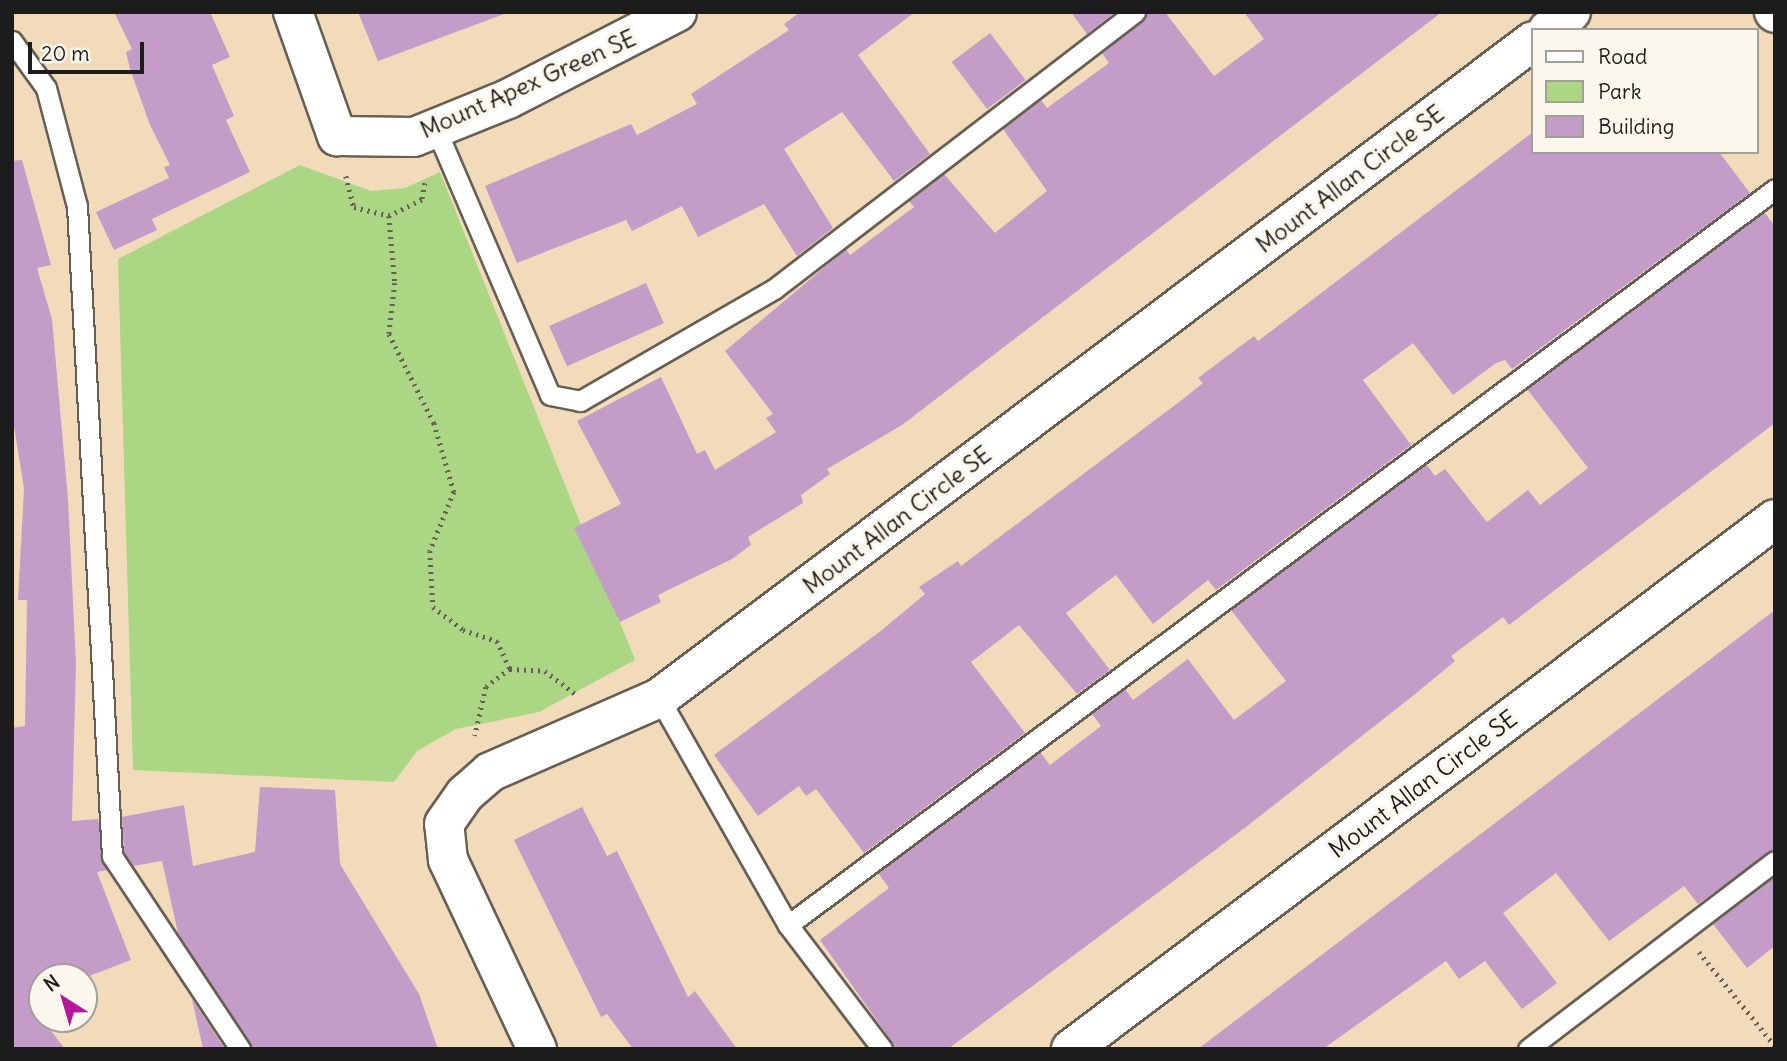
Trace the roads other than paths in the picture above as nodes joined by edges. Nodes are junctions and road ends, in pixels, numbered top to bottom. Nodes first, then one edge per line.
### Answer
1 (293, 12) edge
2 (677, 12) edge
3 (1135, 12) edge
4 (1571, 12) edge
5 (1551, 28) edge
6 (12, 41) edge
7 (1532, 42) edge
8 (425, 133) junction
9 (1775, 189) edge
10 (1775, 519) edge
11 (659, 698) junction
12 (1775, 861) edge
13 (788, 925) junction
14 (240, 1049) edge
15 (537, 1049) edge
16 (882, 1049) edge
17 (1071, 1049) edge
18 (1528, 1049) edge

1 - 8 street, Mount Apex Green SE
2 - 8 street, Mount Apex Green SE
3 - 8 lane
4 - 5 street
6 - 14 lane
7 - 11 street, Mount Allan Circle SE
9 - 13 lane
10 - 17 street, Mount Allan Circle SE
11 - 13 lane
11 - 15 street, Mount Allan Circle SE
12 - 18 lane
13 - 16 lane

